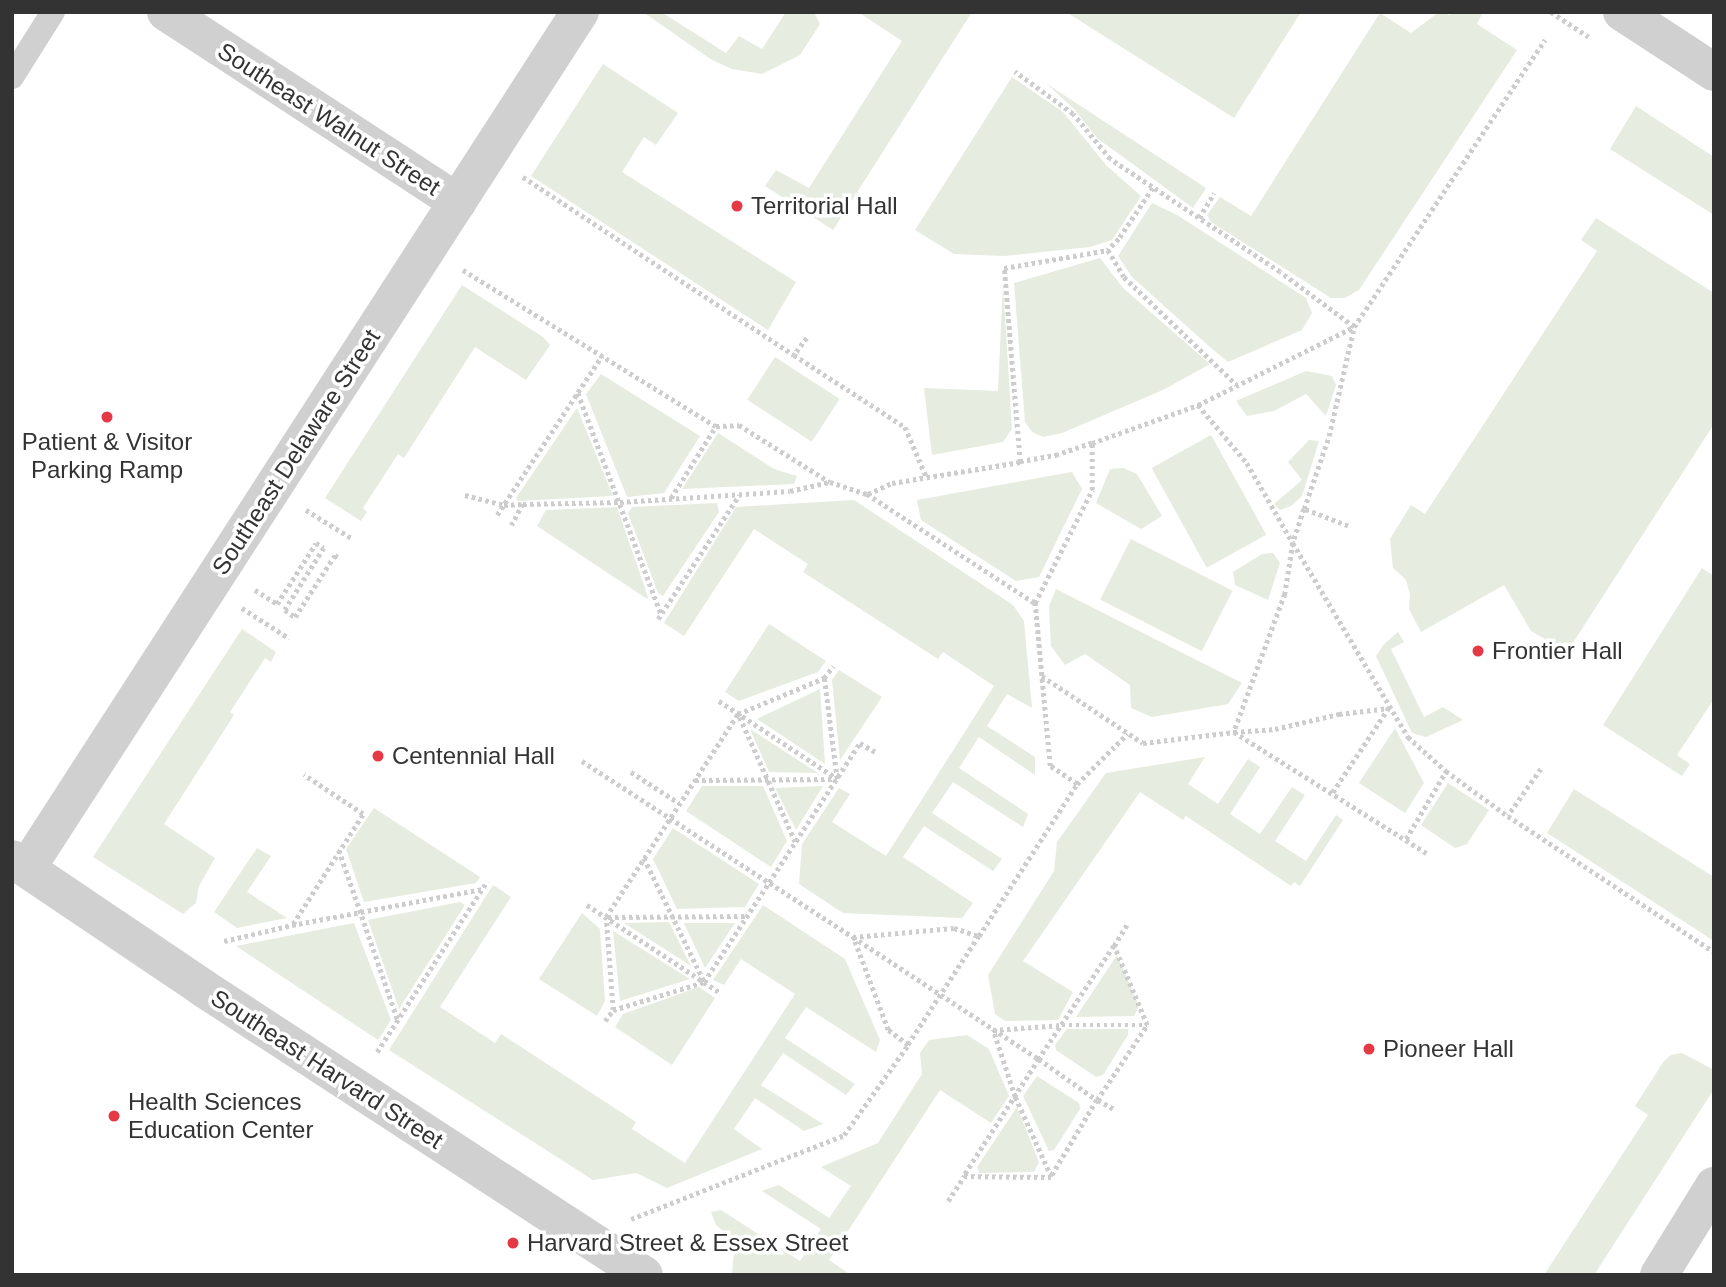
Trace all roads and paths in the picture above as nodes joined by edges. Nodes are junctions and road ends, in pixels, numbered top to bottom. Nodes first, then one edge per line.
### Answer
1 (53, 12) edge
2 (166, 12) edge
3 (580, 12) edge
4 (1622, 12) edge
5 (1545, 40) dead end
6 (1015, 72) dead end
7 (1714, 72) edge
8 (12, 77) edge
9 (520, 175) dead end
10 (1153, 188) junction
11 (1214, 193) dead end
12 (457, 202) junction
13 (1199, 218) junction
14 (1108, 250) junction
15 (461, 268) dead end
16 (1354, 327) junction
17 (807, 338) dead end
18 (794, 355) junction
19 (602, 356) junction
20 (1237, 385) junction
21 (578, 393) junction
22 (1198, 405) junction
23 (716, 426) junction
24 (1092, 443) junction
25 (1020, 462) junction
26 (927, 478) junction
27 (830, 482) junction
28 (739, 494) junction
29 (867, 494) junction
30 (465, 495) dead end
31 (670, 499) junction
32 (620, 502) junction
33 (523, 504) junction
34 (504, 505) junction
35 (1304, 509) junction
36 (306, 510) dead end
37 (497, 515) dead end
38 (512, 525) dead end
39 (1349, 526) dead end
40 (353, 539) dead end
41 (1293, 542) junction
42 (340, 559) dead end
43 (254, 590) dead end
44 (1035, 603) junction
45 (242, 608) dead end
46 (289, 638) dead end
47 (833, 666) dead end
48 (1042, 676) junction
49 (824, 678) junction
50 (719, 701) dead end
51 (1389, 708) junction
52 (738, 714) junction
53 (1234, 732) junction
54 (1128, 734) junction
55 (877, 753) dead end
56 (582, 761) dead end
57 (1541, 769) dead end
58 (1447, 771) junction
59 (631, 772) dead end
60 (304, 775) dead end
61 (766, 779) junction
62 (837, 779) junction
63 (695, 780) junction
64 (1077, 784) junction
65 (1332, 794) junction
66 (679, 803) junction
67 (1508, 816) junction
68 (668, 817) junction
69 (1406, 839) junction
70 (795, 843) junction
71 (339, 850) junction
72 (1428, 854) dead end
73 (644, 858) junction
74 (17, 873) edge
75 (487, 881) dead end
76 (769, 882) junction
77 (482, 889) junction
78 (587, 905) dead end
79 (359, 912) junction
80 (672, 916) junction
81 (748, 916) junction
82 (606, 918) junction
83 (292, 925) junction
84 (1128, 925) dead end
85 (979, 936) junction
86 (853, 937) junction
87 (224, 942) dead end
88 (1114, 946) junction
89 (1714, 952) edge
90 (704, 982) junction
91 (719, 992) dead end
92 (940, 996) junction
93 (613, 1010) junction
94 (398, 1020) junction
95 (605, 1021) dead end
96 (1062, 1025) junction
97 (1147, 1025) junction
98 (992, 1030) junction
99 (908, 1045) junction
100 (377, 1052) dead end
101 (1039, 1059) junction
102 (1016, 1097) junction
103 (1097, 1100) junction
104 (1113, 1109) dead end
105 (964, 1176) junction
106 (1051, 1177) junction
107 (1714, 1186) edge
108 (948, 1200) dead end
109 (630, 1219) dead end
110 (639, 1273) edge
111 (1659, 1275) edge

1 - 8 lane
2 - 12 street, Southeast Walnut Street
3 - 12 street, Southeast Delaware Street
4 - 7 street
5 - 16 path
6 - 10 path
9 - 18 path
10 - 13 path
10 - 14 path
11 - 13 path
12 - 74 street, Southeast Delaware Street
13 - 16 path
14 - 20 path
14 - 25 path
15 - 19 path
16 - 20 path
16 - 35 path
17 - 18 path
18 - 26 path
19 - 21 path
19 - 23 path
20 - 22 path
21 - 32 path
21 - 34 path
22 - 24 path
22 - 41 path
23 - 27 path
23 - 31 path
24 - 25 path
24 - 44 path
25 - 26 path
26 - 29 path
27 - 28 path
27 - 29 path
28 - 31 path
28 - 32 path
29 - 44 path
30 - 34 path
31 - 32 path
32 - 33 path
33 - 34 path
33 - 38 path
34 - 37 path
35 - 39 path
35 - 41 path
36 - 40 path
41 - 51 path
41 - 53 path
42 - 43 path
44 - 48 path
45 - 46 path
47 - 49 path
48 - 54 path
48 - 64 path
49 - 52 path
49 - 62 path
50 - 52 path
51 - 53 path
51 - 58 path
51 - 65 path
52 - 61 path
52 - 62 path
52 - 63 path
53 - 54 path
53 - 65 path
54 - 64 path
55 - 62 path
56 - 68 path
57 - 67 path
58 - 67 path
58 - 69 path
59 - 66 path
60 - 71 path
61 - 62 path
61 - 63 path
61 - 70 path
62 - 70 path
63 - 66 path
64 - 85 path
65 - 69 path
66 - 68 path
67 - 89 path
68 - 73 path
68 - 76 path
69 - 72 path
70 - 76 path
71 - 79 path
71 - 83 path
73 - 80 path
73 - 82 path
74 - 110 street, Southeast Harvard Street
75 - 77 path
76 - 81 path
76 - 86 path
77 - 79 path
77 - 94 path
78 - 82 path
79 - 83 path
79 - 94 path
80 - 81 path
80 - 82 path
80 - 90 path
81 - 90 path
82 - 90 path
82 - 93 path
83 - 87 path
84 - 88 path
85 - 86 path
85 - 92 path
86 - 92 path
86 - 99 path
88 - 96 path
88 - 97 path
90 - 91 path
90 - 93 path
92 - 98 path
92 - 99 path
93 - 95 path
94 - 100 path
96 - 97 path
96 - 98 path
96 - 101 path
97 - 103 path
98 - 101 path
98 - 102 path
99 - 109 path
101 - 102 path
101 - 103 path
102 - 105 path
102 - 106 path
103 - 104 path
103 - 106 path
105 - 106 path
105 - 108 path
107 - 111 street

